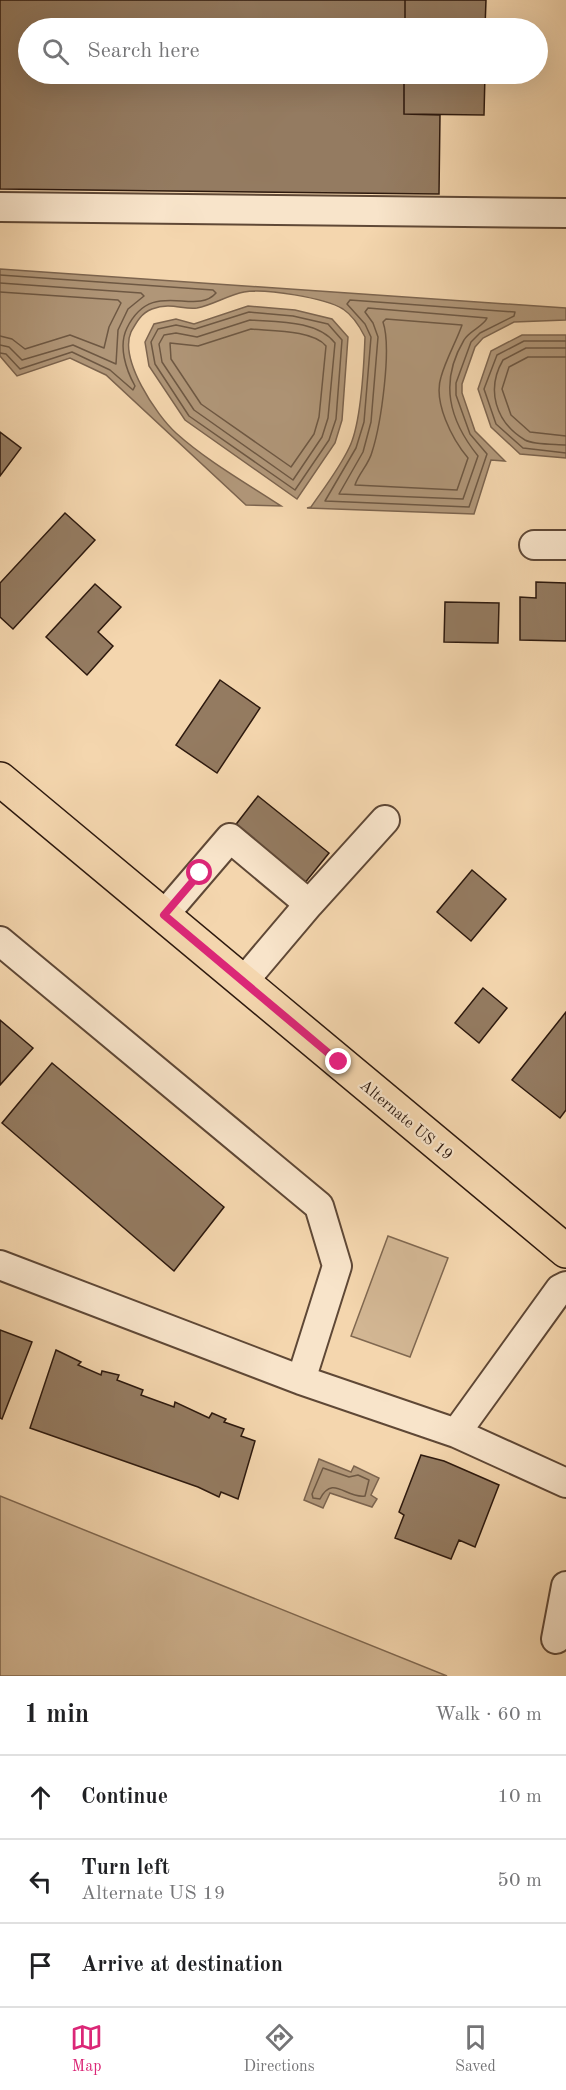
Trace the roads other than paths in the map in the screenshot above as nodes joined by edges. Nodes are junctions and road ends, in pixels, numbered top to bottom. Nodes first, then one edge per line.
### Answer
1 (0, 207) edge
2 (566, 213) edge
3 (534, 544) dead end
4 (566, 545) edge
5 (0, 778) edge
6 (385, 820) dead end
7 (309, 904) junction
8 (164, 915) junction
9 (0, 941) edge
10 (243, 982) junction
11 (566, 1251) edge
12 (0, 1265) edge
13 (566, 1286) edge
14 (301, 1380) junction
15 (456, 1433) junction
16 (566, 1483) edge
17 (566, 1586) edge
18 (556, 1639) dead end

1 - 2 street
3 - 4 street
5 - 8 main road, Alternate US 19
6 - 7 street
7 - 8 street
7 - 10 street
8 - 10 main road, Alternate US 19
9 - 14 street
10 - 11 main road, Alternate US 19
12 - 14 street
13 - 15 street
14 - 15 street
15 - 16 street
17 - 18 street

